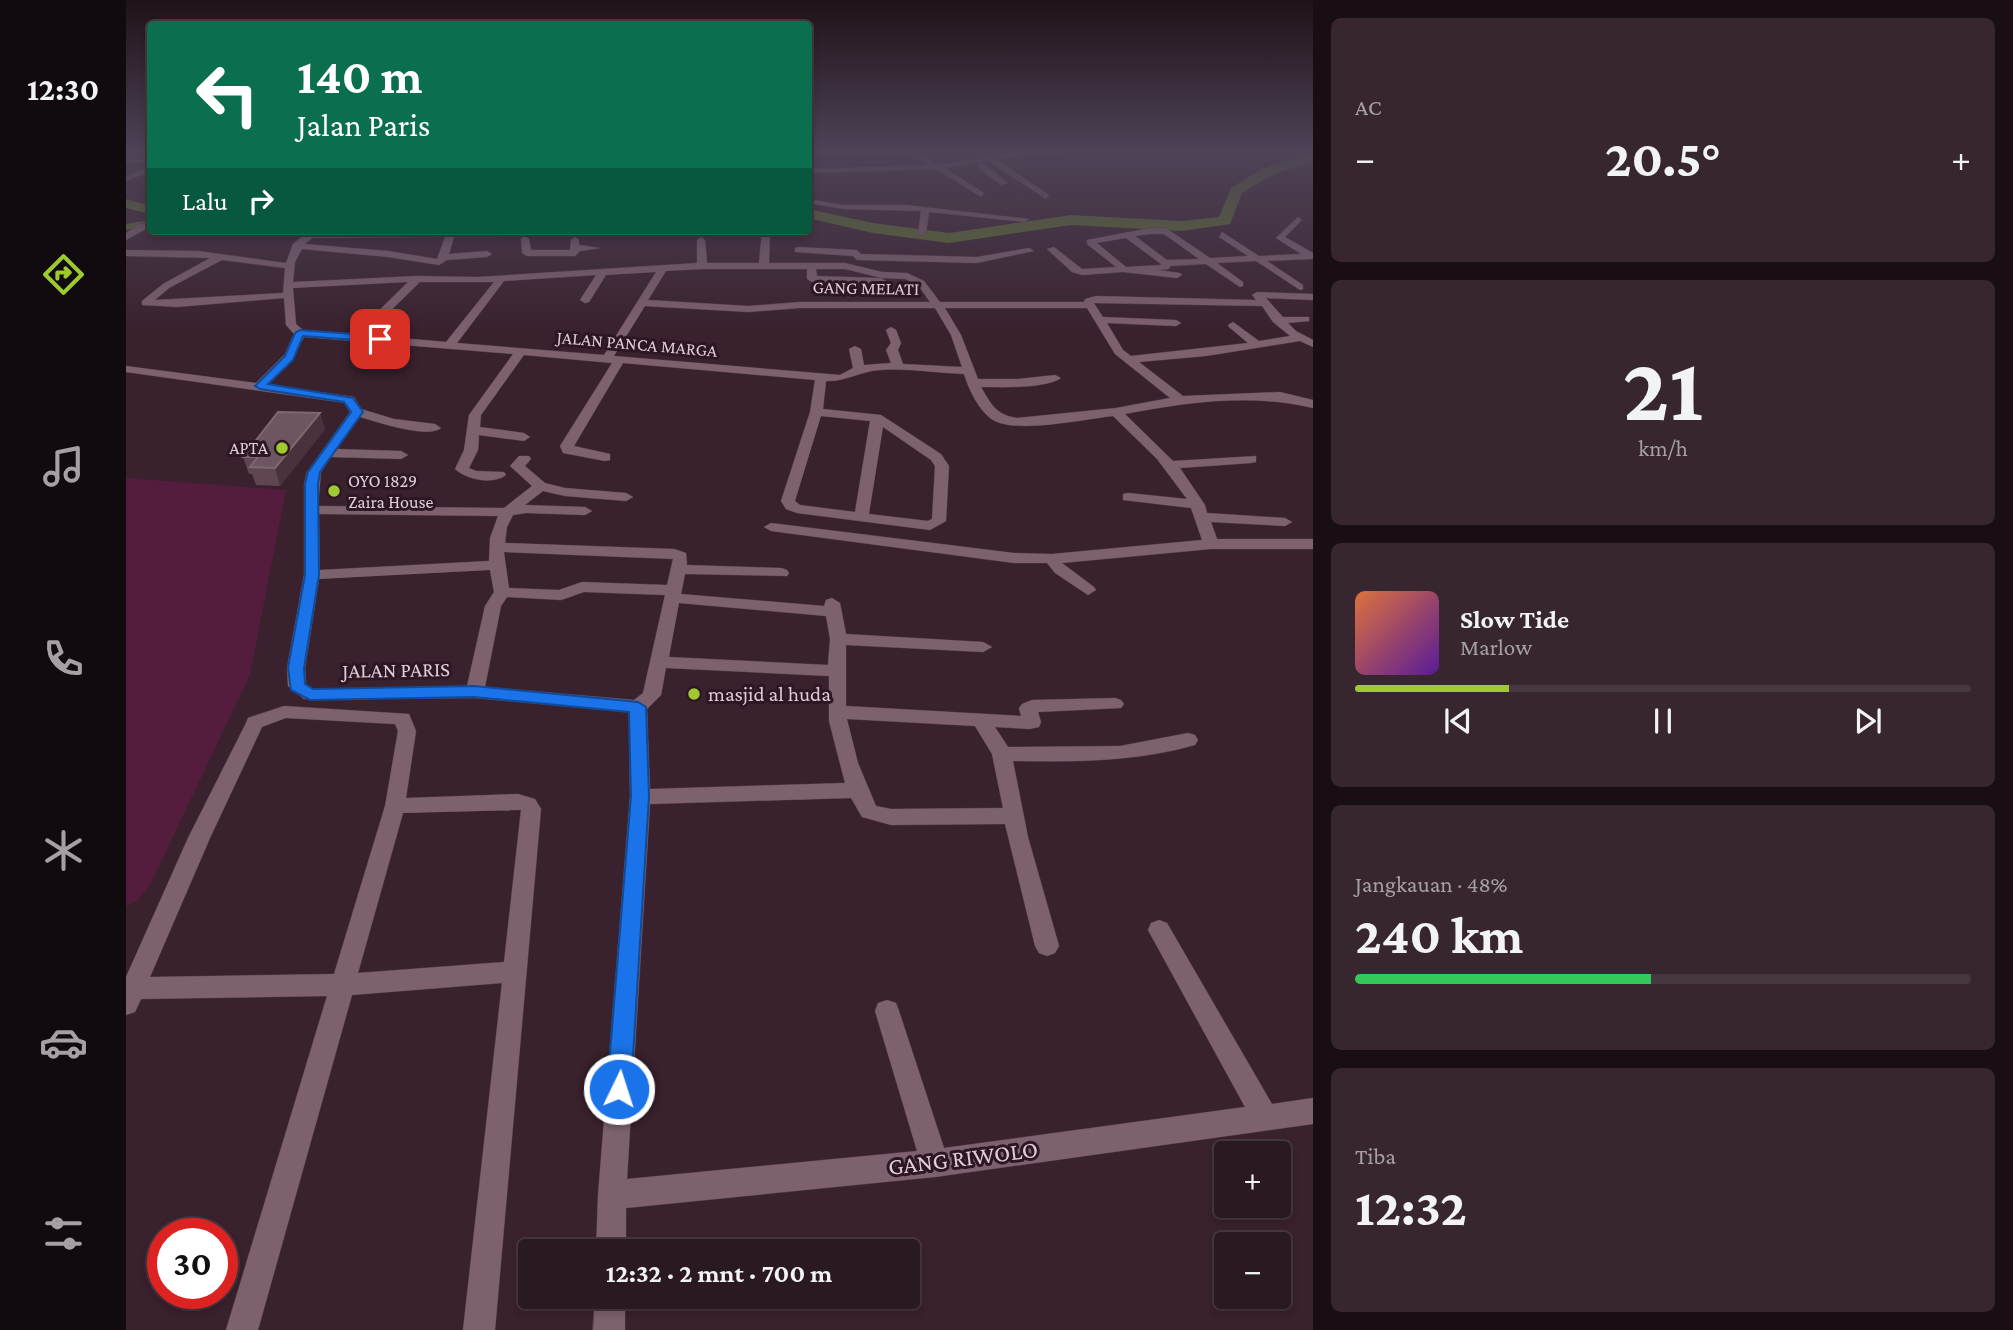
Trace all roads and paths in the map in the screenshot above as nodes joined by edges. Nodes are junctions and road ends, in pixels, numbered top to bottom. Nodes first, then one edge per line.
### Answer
1 (925, 212) edge
2 (948, 212) edge
3 (1025, 219) dead end
4 (1298, 220) dead end
5 (147, 225) edge
6 (922, 233) dead end
7 (309, 235) edge
8 (380, 235) edge
9 (408, 235) edge
10 (450, 235) edge
11 (766, 235) edge
12 (1128, 235) junction
13 (1222, 235) dead end
14 (126, 237) edge
15 (525, 239) dead end
16 (701, 240) dead end
17 (853, 242) dead end
18 (296, 246) junction
19 (596, 248) dead end
20 (1051, 249) dead end
21 (798, 250) dead end
22 (361, 251) junction
23 (1029, 251) dead end
24 (373, 252) junction
25 (126, 253) edge
26 (144, 254) junction
27 (487, 254) dead end
28 (535, 255) junction
29 (857, 255) junction
30 (1312, 256) edge
31 (220, 257) junction
32 (444, 257) junction
33 (1256, 258) junction
34 (901, 259) junction
35 (577, 260) dead end
36 (1206, 261) junction
37 (388, 265) junction
38 (811, 265) junction
39 (1166, 265) junction
40 (126, 266) edge
41 (288, 266) junction
42 (702, 266) junction
43 (664, 267) junction
44 (766, 268) junction
45 (858, 268) junction
46 (1125, 270) junction
47 (604, 271) junction
48 (580, 272) junction
49 (534, 275) junction
50 (907, 276) junction
51 (417, 279) junction
52 (501, 279) junction
53 (919, 281) junction
54 (352, 282) junction
55 (1240, 284) dead end
56 (1300, 288) dead end
57 (409, 289) junction
58 (290, 290) junction
59 (439, 291) dead end
60 (1313, 298) edge
61 (584, 300) dead end
62 (642, 303) junction
63 (1263, 303) junction
64 (1090, 305) junction
65 (939, 307) junction
66 (1305, 319) dead end
67 (1098, 320) junction
68 (1277, 320) junction
69 (1176, 323) dead end
70 (1233, 325) dead end
71 (891, 330) dead end
72 (1313, 332) edge
73 (300, 333) junction
74 (1296, 336) junction
75 (358, 337) junction
76 (1256, 344) junction
77 (1313, 344) edge
78 (449, 345) junction
79 (855, 349) dead end
80 (521, 351) junction
81 (613, 360) junction
82 (1128, 360) junction
83 (898, 366) junction
84 (126, 369) edge
85 (859, 369) junction
86 (821, 377) junction
87 (970, 377) junction
88 (1055, 378) dead end
89 (260, 386) junction
90 (1180, 400) junction
91 (1313, 404) edge
92 (357, 412) junction
93 (816, 412) junction
94 (1116, 412) junction
95 (877, 418) junction
96 (435, 428) dead end
97 (472, 430) junction
98 (524, 437) dead end
99 (875, 441) junction
100 (919, 446) junction
101 (328, 453) junction
102 (401, 455) dead end
103 (605, 457) dead end
104 (524, 459) dead end
105 (1251, 459) dead end
106 (1171, 465) junction
107 (499, 475) dead end
108 (540, 486) junction
109 (1129, 497) dead end
110 (626, 498) dead end
111 (311, 510) junction
112 (585, 511) dead end
113 (1201, 511) junction
114 (508, 512) junction
115 (861, 516) junction
116 (1285, 522) dead end
117 (771, 527) dead end
118 (1211, 544) junction
119 (1313, 544) edge
120 (498, 547) junction
121 (1052, 559) junction
122 (678, 560) junction
123 (495, 565) junction
124 (781, 573) dead end
125 (312, 575) junction
126 (1088, 590) dead end
127 (502, 592) junction
128 (673, 594) junction
129 (838, 639) junction
130 (983, 647) dead end
131 (661, 662) junction
132 (837, 672) junction
133 (474, 692) junction
134 (1115, 704) dead end
135 (638, 707) junction
136 (837, 712) junction
137 (981, 721) junction
138 (1188, 740) dead end
139 (1002, 754) junction
140 (856, 790) junction
141 (640, 796) junction
142 (395, 806) junction
143 (1015, 816) junction
144 (1159, 930) dead end
145 (1047, 946) dead end
146 (514, 972) junction
147 (341, 985) junction
148 (130, 996) edge
149 (887, 1011) dead end
150 (1313, 1111) edge
151 (1265, 1117) junction
152 (935, 1163) junction
153 (612, 1195) junction
154 (611, 1239) edge
155 (610, 1309) edge
156 (242, 1330) edge
157 (479, 1330) edge
158 (609, 1330) edge

1 - 6 street
2 - 3 street
4 - 30 street
5 - 14 street
7 - 18 street
8 - 22 street
9 - 37 street
10 - 32 street
11 - 44 street
12 - 36 street
12 - 39 street
12 - 46 street
13 - 33 street
15 - 28 street
16 - 42 street
17 - 29 street
18 - 22 street
18 - 41 street
19 - 28 street
20 - 46 street
21 - 29 street
22 - 24 street
23 - 34 street
24 - 37 street
24 - 54 street
25 - 26 street
26 - 31 street
26 - 40 street
27 - 32 street
28 - 49 street
29 - 34 street
29 - 45 street
30 - 33 street
31 - 41 street
31 - 58 street
32 - 37 street
33 - 36 street
33 - 56 street
34 - 50 street
35 - 48 street
36 - 39 street
36 - 55 street
37 - 51 street
37 - 54 street
38 - 44 street
38 - 45 street
38 - 53 street
39 - 46 street
39 - 46 street
41 - 58 street
42 - 43 street
42 - 44 street
43 - 47 street
43 - 62 street
45 - 50 street
47 - 48 street
47 - 61 street
48 - 49 street
49 - 52 street
50 - 53 street
51 - 52 street
51 - 57 street
52 - 78 street
53 - 65 street
54 - 58 street
57 - 59 street
57 - 75 street
58 - 73 street
60 - 63 street
62 - 65 street, GANG MELATI
62 - 81 street
63 - 64 street, GANG MELATI
63 - 68 street
64 - 65 street, GANG MELATI
64 - 67 street
65 - 87 street
66 - 68 street
67 - 69 street
67 - 82 street
68 - 74 street
70 - 76 street
71 - 83 street
72 - 74 street
73 - 75 street, JALAN PANCA MARGA
73 - 89 street
74 - 76 street
74 - 77 street
75 - 78 street, JALAN PANCA MARGA
76 - 82 street
78 - 80 street, JALAN PANCA MARGA
79 - 85 street
80 - 81 street, JALAN PANCA MARGA
80 - 97 street
81 - 86 street, JALAN PANCA MARGA
81 - 103 street
82 - 90 street
83 - 85 street, JALAN PANCA MARGA
83 - 87 street, JALAN PANCA MARGA
84 - 89 street
85 - 86 street, JALAN PANCA MARGA
86 - 93 street
87 - 88 street, JALAN PANCA MARGA
87 - 94 street
89 - 92 street
90 - 91 street
90 - 94 street
92 - 96 street
92 - 101 street, JALAN PARIS
93 - 95 street
93 - 115 street
94 - 106 street
95 - 99 street
95 - 100 street
97 - 98 street
97 - 107 street
99 - 100 street
99 - 115 street
100 - 115 street
101 - 102 street
101 - 111 street, JALAN PARIS
104 - 108 street
105 - 106 street
106 - 113 street
108 - 110 street
108 - 114 street
109 - 113 street
111 - 114 street
111 - 125 street, JALAN PARIS
112 - 114 street
113 - 116 street
113 - 118 street
114 - 120 street
117 - 121 street
118 - 119 street
118 - 121 street
120 - 122 street
120 - 123 street
121 - 126 street
122 - 124 street
122 - 128 street
123 - 125 street
123 - 127 street
125 - 133 street, JALAN PARIS
127 - 128 street
127 - 133 street, JALAN PARIS
128 - 129 street
128 - 131 street
129 - 130 street
129 - 132 street
131 - 132 street
131 - 135 street
132 - 136 street
133 - 135 street, JALAN PARIS
134 - 137 street
135 - 141 street
136 - 137 street
136 - 140 street
137 - 139 street
138 - 139 street
139 - 143 street
140 - 141 street
140 - 143 street
141 - 153 street
142 - 146 street
142 - 147 street
142 - 148 street
143 - 145 street
144 - 151 street
146 - 147 street
146 - 157 street
147 - 148 street
147 - 156 street
149 - 152 street
150 - 151 street, GANG RIWOLO
151 - 152 street, GANG RIWOLO
152 - 153 street, GANG RIWOLO
153 - 154 street
155 - 158 street

